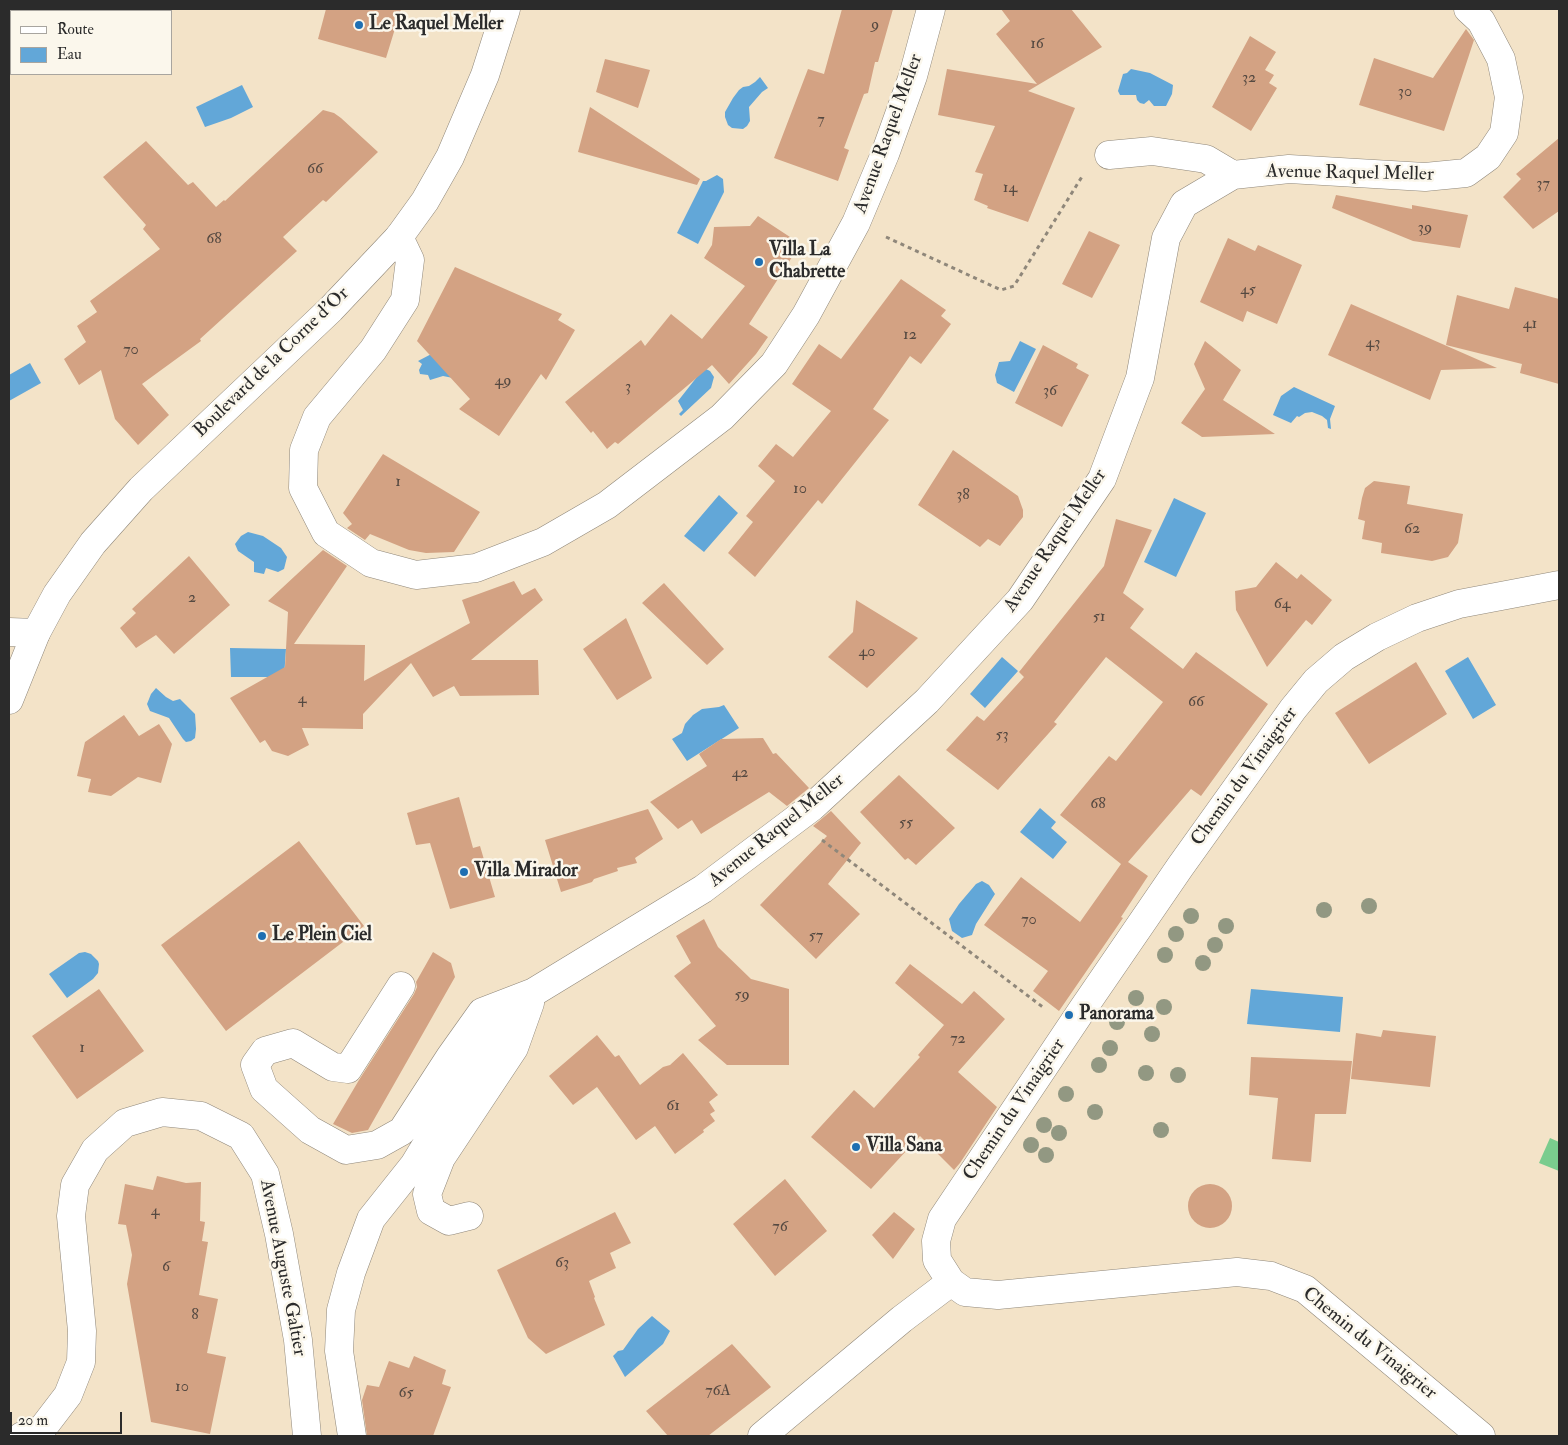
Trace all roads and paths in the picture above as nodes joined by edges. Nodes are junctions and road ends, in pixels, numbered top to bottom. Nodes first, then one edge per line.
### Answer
1 (506, 9) edge
2 (931, 9) edge
3 (1468, 9) edge
4 (1109, 155) joint
5 (1233, 176) junction
6 (856, 222) junction
7 (399, 237) junction
8 (1559, 585) edge
9 (9, 632) edge
10 (36, 633) junction
11 (9, 700) edge
12 (795, 820) junction
13 (401, 986) dead end
14 (534, 992) junction
15 (1047, 1009) dead end
16 (469, 1216) dead end
17 (950, 1282) junction
18 (22, 1436) edge
19 (307, 1436) edge
20 (352, 1436) edge
21 (762, 1436) edge
22 (1480, 1436) edge

1 - 7 street, Boulevard de la Corne d'Or
2 - 6 street, Avenue Raquel Meller
3 - 5 street, Avenue Raquel Meller
4 - 5 street
4 - 6 path
5 - 12 street, Avenue Raquel Meller
6 - 7 street, Avenue Raquel Meller
7 - 10 street, Boulevard de la Corne d'Or
8 - 17 street, Chemin du Vinaigrier
9 - 10 street
10 - 11 street, Boulevard de la Corne d'Or
12 - 14 street, Avenue Raquel Meller
12 - 15 path
13 - 14 street
14 - 16 street
14 - 20 street
17 - 21 street
17 - 22 street, Chemin du Vinaigrier
18 - 19 street, Avenue Auguste Galtier

